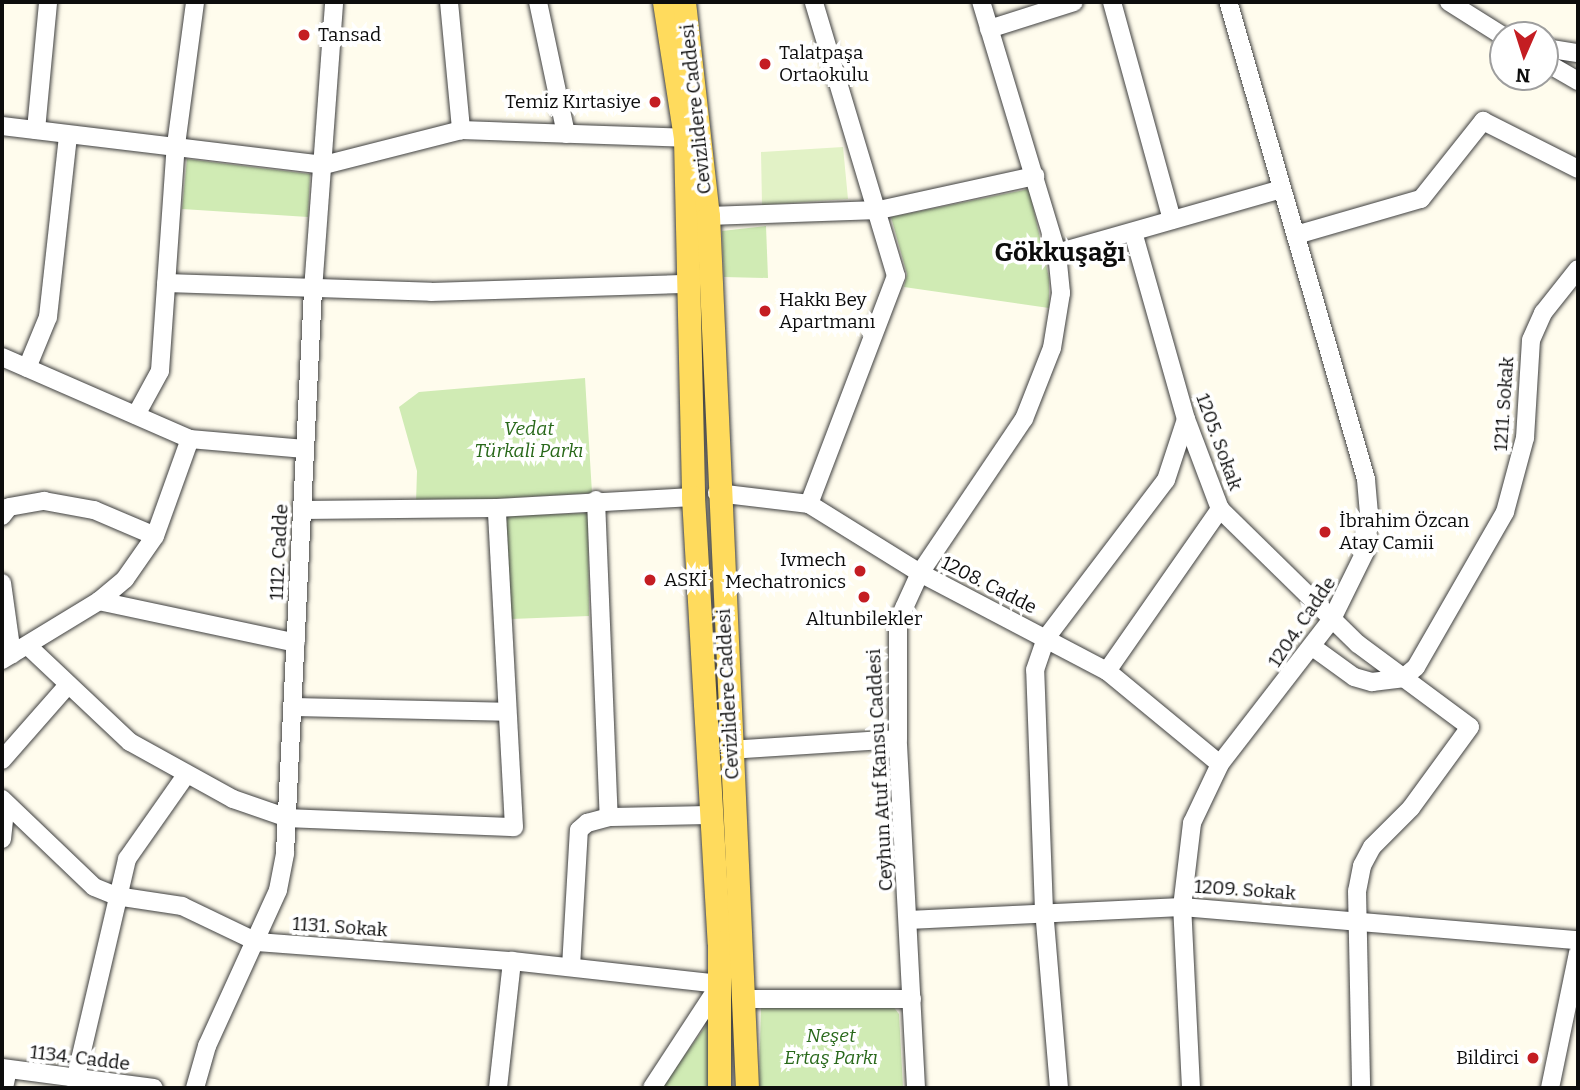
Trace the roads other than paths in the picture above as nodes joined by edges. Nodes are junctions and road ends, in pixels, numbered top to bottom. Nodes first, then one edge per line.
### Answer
1 (48, 2) edge
2 (195, 2) edge
3 (334, 2) edge
4 (449, 2) edge
5 (538, 2) edge
6 (664, 2) edge
7 (684, 2) edge
8 (814, 2) edge
9 (981, 2) edge
10 (1074, 2) edge
11 (1112, 2) edge
12 (1228, 2) edge
13 (1449, 2) edge
14 (1489, 27) edge
15 (989, 29) junction
16 (1559, 50) edge
17 (1578, 52) edge
18 (1559, 70) edge
19 (1578, 81) edge
20 (2, 126) edge
21 (36, 130) junction
22 (461, 130) junction
23 (566, 134) junction
24 (68, 135) junction
25 (685, 138) junction
26 (176, 145) junction
27 (324, 166) junction
28 (1578, 169) edge
29 (1035, 176) junction
30 (1282, 189) junction
31 (879, 210) junction
32 (698, 216) junction
33 (1172, 220) junction
34 (1133, 232) junction
35 (1296, 234) junction
36 (1057, 253) junction
37 (1578, 269) edge
38 (166, 283) junction
39 (690, 284) junction
40 (313, 290) junction
41 (2, 357) edge
42 (27, 368) junction
43 (136, 415) junction
44 (1186, 419) junction
45 (190, 439) junction
46 (304, 449) junction
47 (717, 493) junction
48 (693, 498) junction
49 (596, 500) junction
50 (809, 504) junction
51 (497, 509) junction
52 (1220, 509) junction
53 (302, 510) junction
54 (2, 516) edge
55 (155, 536) junction
56 (920, 573) junction
57 (2, 583) edge
58 (99, 601) junction
59 (1332, 619) junction
60 (1046, 638) junction
61 (296, 643) junction
62 (28, 646) junction
63 (1314, 648) junction
64 (7, 657) edge
65 (1107, 671) junction
66 (1402, 678) junction
67 (66, 685) junction
68 (292, 707) junction
69 (507, 712) junction
70 (898, 739) junction
71 (730, 750) junction
72 (2, 760) edge
73 (1220, 764) junction
74 (186, 775) junction
75 (4, 801) edge
76 (712, 815) junction
77 (609, 817) junction
78 (288, 818) junction
79 (2, 839) edge
80 (116, 896) junction
81 (1182, 907) junction
82 (1045, 911) junction
83 (1358, 919) junction
84 (908, 920) junction
85 (1578, 940) edge
86 (257, 942) junction
87 (1578, 953) edge
88 (512, 961) junction
89 (571, 967) junction
90 (720, 984) junction
91 (745, 999) junction
92 (912, 999) junction
93 (5, 1068) edge
94 (75, 1081) junction
95 (4, 1088) edge
96 (154, 1088) edge
97 (195, 1088) edge
98 (498, 1088) edge
99 (652, 1088) edge
100 (719, 1088) edge
101 (747, 1088) edge
102 (916, 1088) edge
103 (1059, 1088) edge
104 (1191, 1088) edge
105 (1361, 1088) edge
106 (1549, 1088) edge

1 - 21 street
2 - 26 street
3 - 27 street, 1112. Cadde
4 - 22 street
5 - 23 street
6 - 25 main road, Cevizlidere Caddesi
7 - 32 main road, Cevizlidere Caddesi
8 - 31 street
9 - 15 street, Ceyhun Atuf Kansu Caddesi
10 - 15 street
11 - 33 street
12 - 30 street, 1204. Cadde
13 - 14 street
15 - 29 street, Ceyhun Atuf Kansu Caddesi
16 - 17 street
18 - 19 street
20 - 21 street
21 - 24 street
22 - 23 street
22 - 27 street
23 - 25 street
24 - 26 street
24 - 42 street
25 - 32 main road, Cevizlidere Caddesi
26 - 27 street
26 - 38 street
27 - 40 street, 1112. Cadde
28 - 35 street
29 - 31 street
29 - 36 street, Ceyhun Atuf Kansu Caddesi
30 - 33 street
30 - 35 street, 1204. Cadde
31 - 32 street
31 - 50 street
32 - 39 main road, Cevizlidere Caddesi
32 - 47 main road, Cevizlidere Caddesi
33 - 34 street
34 - 36 street
34 - 44 street, 1205. Sokak
35 - 59 street, 1204. Cadde
36 - 56 street, Ceyhun Atuf Kansu Caddesi
37 - 66 street, 1211. Sokak
38 - 40 street
38 - 43 street
39 - 40 street
39 - 48 main road, Cevizlidere Caddesi
40 - 46 street, 1112. Cadde
41 - 42 street
42 - 43 street
43 - 45 street
44 - 52 street, 1205. Sokak
44 - 60 street
45 - 46 street
45 - 55 street
46 - 53 street, 1112. Cadde
47 - 50 street, 1208. Cadde
47 - 71 main road, Cevizlidere Caddesi
48 - 49 street
48 - 76 main road, Cevizlidere Caddesi
49 - 51 street
49 - 77 street
50 - 56 street, 1208. Cadde
51 - 53 street
51 - 69 street
52 - 59 street, 1205. Sokak
52 - 65 street
53 - 61 street, 1112. Cadde
54 - 55 street
55 - 58 street
56 - 60 street, 1208. Cadde
56 - 70 street, Ceyhun Atuf Kansu Caddesi
57 - 64 street
58 - 61 street
58 - 62 street
59 - 63 street, 1204. Cadde
59 - 66 street, 1205. Sokak
60 - 65 street, 1208. Cadde
60 - 82 street
61 - 68 street, 1112. Cadde
62 - 64 street
62 - 67 street
63 - 66 street
63 - 73 street, 1204. Cadde
65 - 73 street, 1208. Cadde
66 - 83 street, 1205. Sokak
67 - 72 street
67 - 74 street
68 - 69 street
68 - 78 street, 1112. Cadde
69 - 78 street
70 - 71 street
70 - 84 street, Ceyhun Atuf Kansu Caddesi
71 - 91 main road, Cevizlidere Caddesi
73 - 81 street, 1204. Cadde
74 - 78 street
74 - 80 street
75 - 79 street
75 - 80 street, 1131. Sokak
76 - 77 street
76 - 90 main road, Cevizlidere Caddesi
77 - 89 street
78 - 86 street, 1112. Cadde
80 - 86 street, 1131. Sokak
80 - 94 street
81 - 82 street, 1209. Sokak
81 - 83 street, 1209. Sokak
81 - 104 street, 1204. Cadde
82 - 84 street, 1209. Sokak
82 - 103 street
83 - 85 street, 1209. Sokak
83 - 105 street
84 - 92 street, Ceyhun Atuf Kansu Caddesi
86 - 88 street, 1131. Sokak
86 - 97 street, 1112. Cadde
87 - 106 street
88 - 89 street, 1131. Sokak
88 - 98 street
89 - 90 street, 1131. Sokak
90 - 99 street
90 - 100 main road, Cevizlidere Caddesi
91 - 92 street
91 - 101 main road, Cevizlidere Caddesi
92 - 102 street, Ceyhun Atuf Kansu Caddesi
93 - 94 street, 1134. Cadde
93 - 95 street
94 - 96 street, 1134. Cadde

